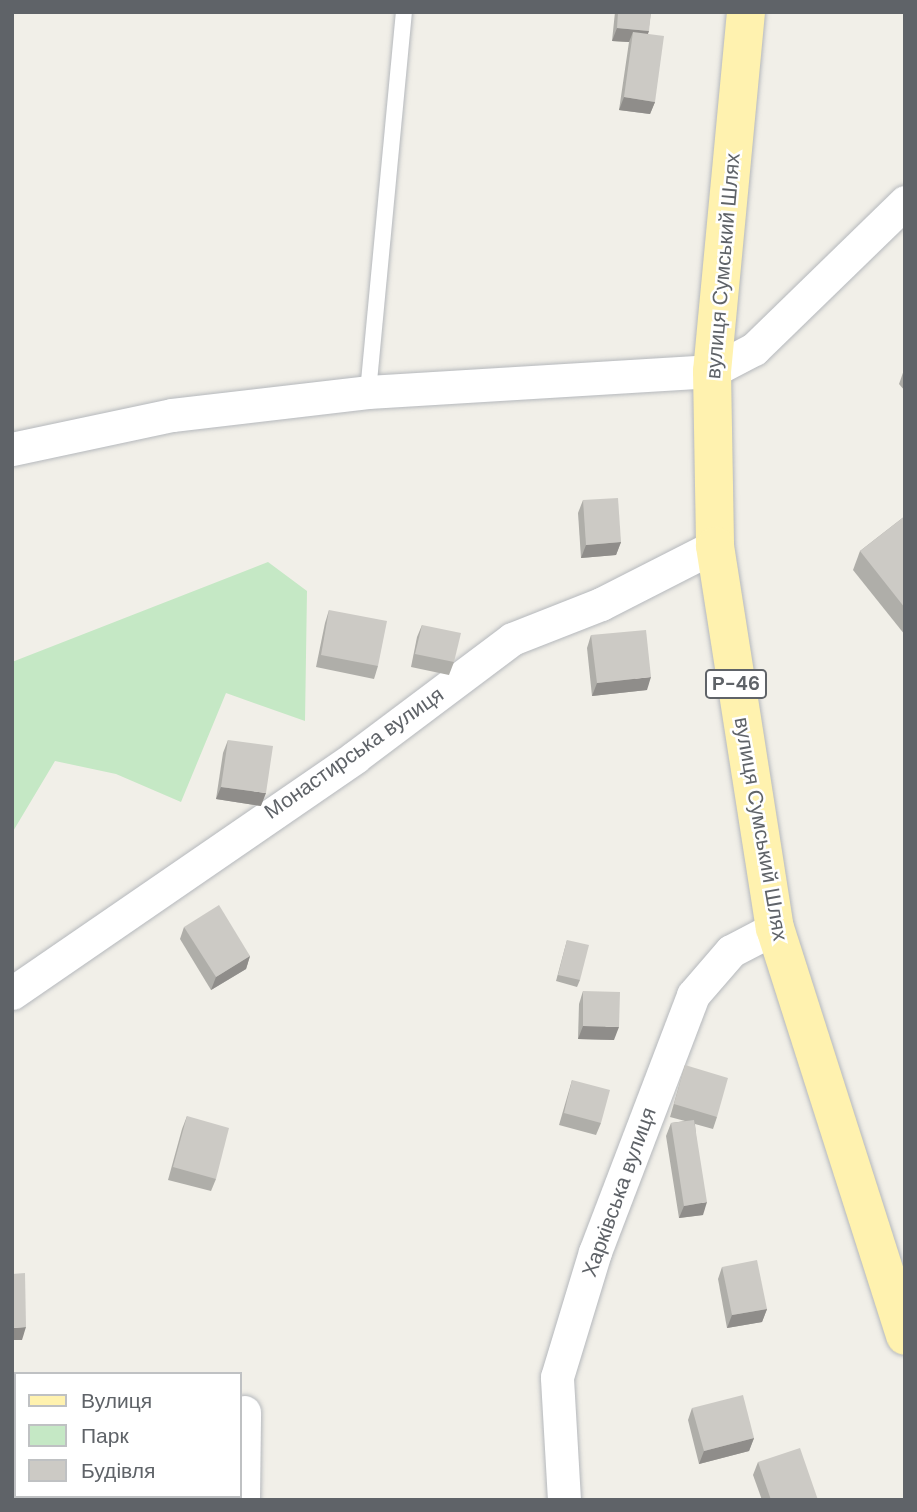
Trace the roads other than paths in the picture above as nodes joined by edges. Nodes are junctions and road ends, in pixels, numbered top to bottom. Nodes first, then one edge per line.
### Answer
1 (746, 12) edge
2 (404, 13) edge
3 (905, 202) edge
4 (712, 371) junction
5 (368, 392) junction
6 (12, 449) edge
7 (715, 546) junction
8 (775, 928) junction
9 (12, 993) edge
10 (905, 1336) edge
11 (244, 1412) dead end
12 (243, 1500) edge
13 (564, 1500) edge

1 - 4 main road, вулиця Сумський Шлях / Р-46
2 - 5 lane
3 - 4 street
4 - 5 street
4 - 7 main road, вулиця Сумський Шлях / Р-46
5 - 6 street
7 - 8 main road, вулиця Сумський Шлях / Р-46
7 - 9 street, Монастирська вулиця
8 - 10 main road, вулиця Сумський Шлях / Р-46
8 - 13 street, Харківська вулиця
11 - 12 street

